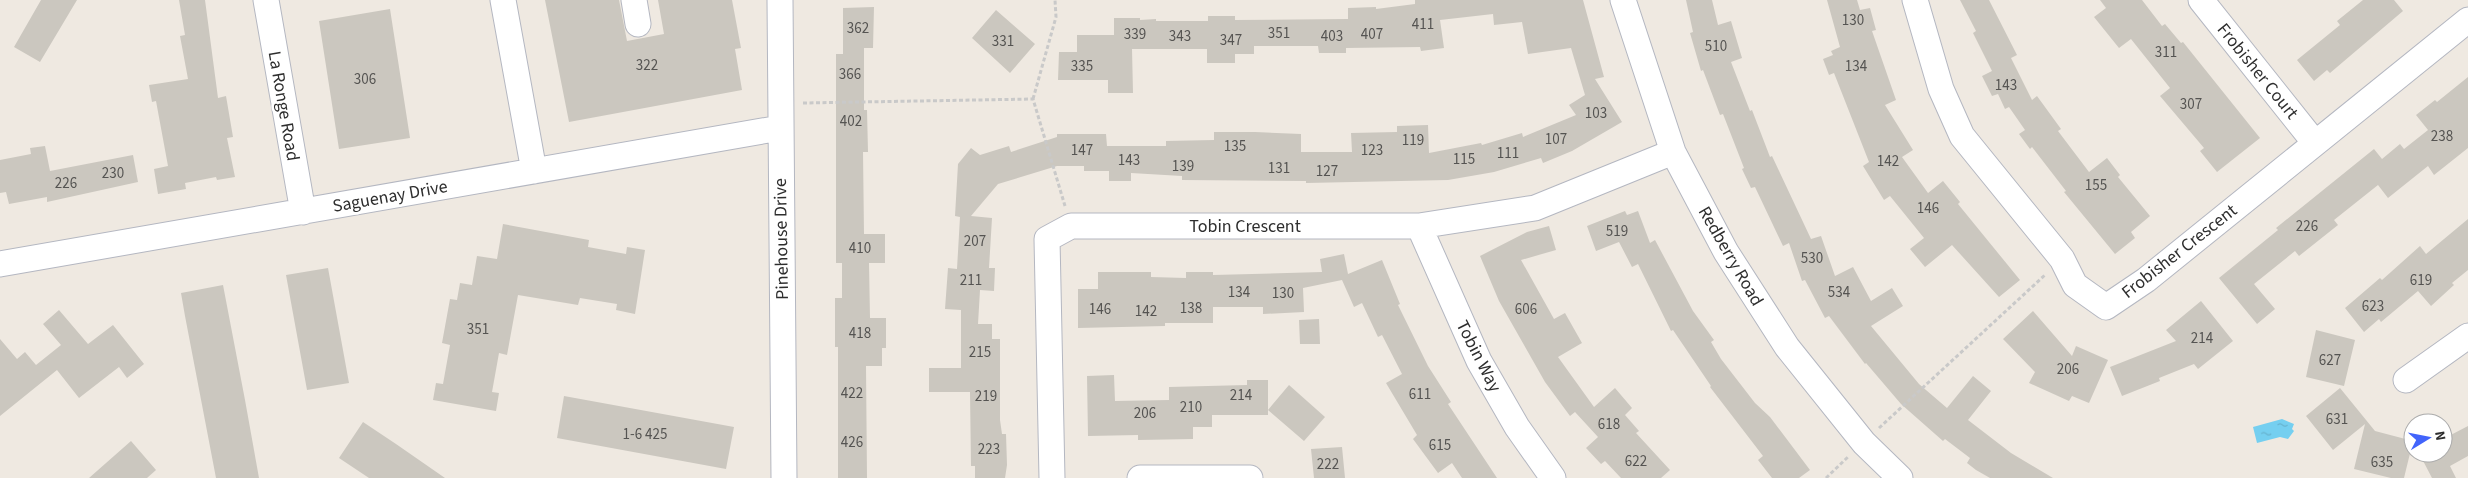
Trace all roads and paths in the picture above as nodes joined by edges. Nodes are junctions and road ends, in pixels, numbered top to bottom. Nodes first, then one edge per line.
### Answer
1 (266, 0) edge
2 (504, 0) edge
3 (634, 0) edge
4 (780, 0) edge
5 (1055, 0) edge
6 (1622, 0) edge
7 (1916, 0) edge
8 (2201, 0) edge
9 (2468, 20) edge
10 (638, 24) dead end
11 (1033, 100) junction
12 (780, 116) junction
13 (2316, 143) junction
14 (1673, 152) junction
15 (534, 171) junction
16 (1063, 200) dead end
17 (302, 212) junction
18 (1420, 226) junction
19 (0, 264) edge
20 (2049, 271) dead end
21 (2468, 336) edge
22 (2406, 380) dead end
23 (1864, 443) junction
24 (784, 478) edge
25 (1052, 478) edge
26 (1140, 478) edge
27 (1250, 478) edge
28 (1553, 478) edge
29 (1826, 478) edge
30 (1900, 478) edge

1 - 17 street, La Ronge Road
2 - 15 street
3 - 10 street
4 - 12 street, Pinehouse Drive
5 - 11 path
6 - 14 street, Redberry Road
7 - 13 street, Frobisher Crescent
8 - 13 street, Frobisher Court
9 - 13 street, Frobisher Crescent
11 - 12 path
11 - 16 path
12 - 15 street, Saguenay Drive
12 - 24 street, Pinehouse Drive
14 - 18 street, Tobin Crescent
14 - 23 street, Redberry Road
15 - 17 street, Saguenay Drive
17 - 19 street, Saguenay Drive
18 - 25 street, Tobin Crescent
18 - 28 street, Tobin Way
20 - 23 path
21 - 22 street
23 - 29 path
23 - 30 street, Redberry Road
26 - 27 street

